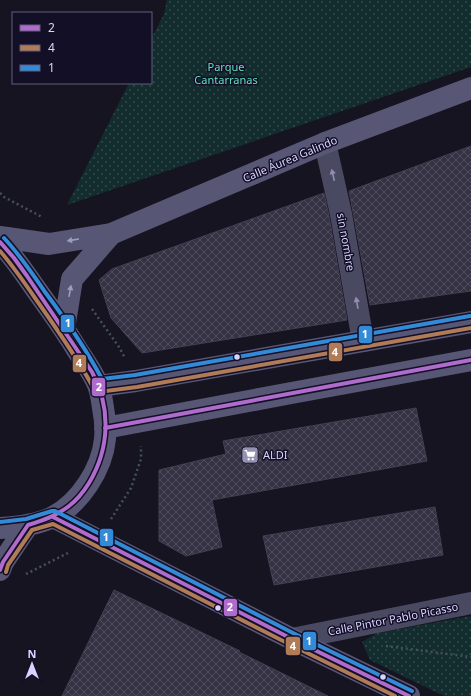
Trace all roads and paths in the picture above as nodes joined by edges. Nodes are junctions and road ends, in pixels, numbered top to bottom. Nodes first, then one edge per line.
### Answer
1 (471, 88) edge
2 (326, 143) junction
3 (111, 234) junction
4 (0, 237) edge
5 (0, 242) edge
6 (471, 322) edge
7 (64, 329) junction
8 (364, 341) junction
9 (471, 360) edge
10 (99, 386) junction
11 (106, 428) junction
12 (53, 517) junction
13 (28, 525) junction
14 (0, 528) edge
15 (0, 570) edge
16 (471, 603) edge
17 (292, 639) junction
18 (409, 696) edge

1 - 2 main road, Calle Áurea Galindo
2 - 3 main road, Calle Áurea Galindo
8 -> 2 street, sin nombre
3 -> 4 main road
7 -> 3 main road
5 - 7 main road
6 - 8 main road
7 - 10 main road
8 - 10 main road
9 - 11 main road
10 - 11 main road
11 - 12 main road
12 - 13 main road
12 - 17 main road
13 - 14 main road
13 - 15 main road
16 - 17 street, Calle Pintor Pablo Picasso
17 - 18 main road

